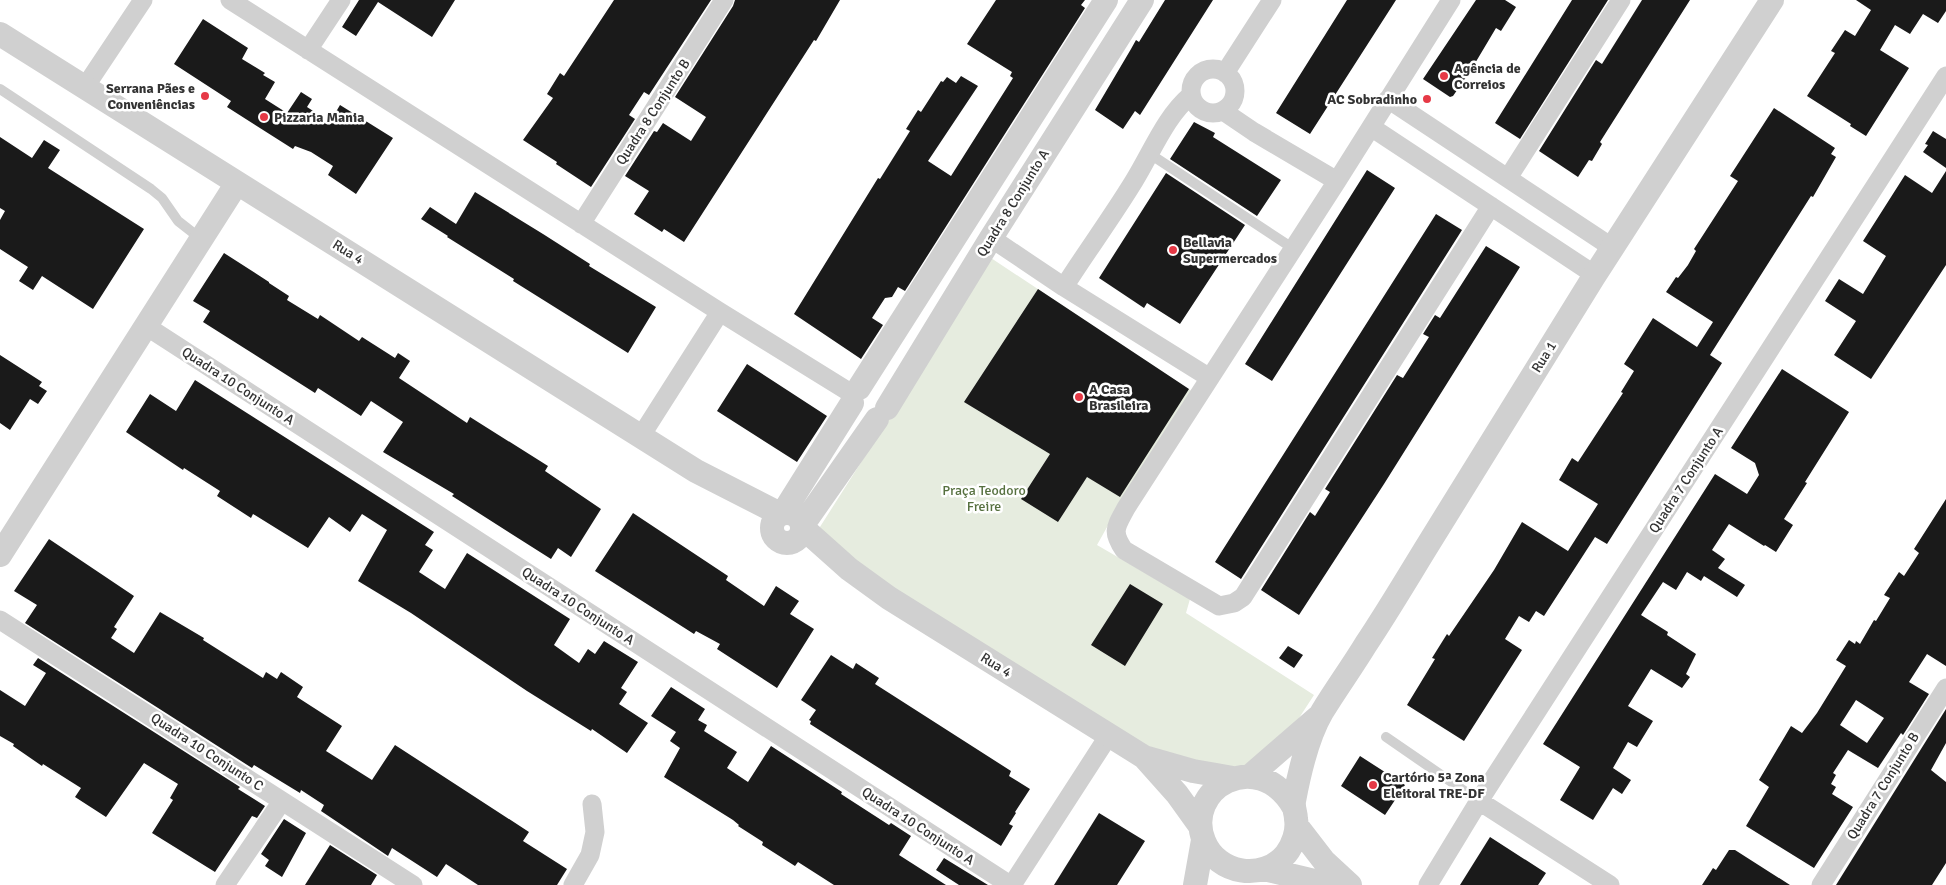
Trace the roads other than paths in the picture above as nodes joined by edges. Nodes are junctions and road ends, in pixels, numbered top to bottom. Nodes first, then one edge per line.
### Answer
1 (143, 0) edge
2 (230, 0) edge
3 (341, 0) edge
4 (724, 0) edge
5 (1106, 0) edge
6 (1142, 0) edge
7 (1272, 0) edge
8 (1451, 0) edge
9 (1621, 0) edge
10 (1772, 0) edge
11 (0, 34) edge
12 (308, 50) junction
13 (1065, 63) junction
14 (1225, 73) junction
15 (1946, 76) edge
16 (1092, 78) junction
17 (85, 87) junction
18 (0, 89) edge
19 (1046, 93) junction
20 (1191, 95) junction
21 (1388, 99) junction
22 (1072, 109) junction
23 (1223, 111) junction
24 (1424, 123) junction
25 (1371, 127) junction
26 (1406, 150) junction
27 (1150, 154) junction
28 (1508, 178) junction
29 (1337, 181) junction
30 (237, 183) junction
31 (1491, 206) junction
32 (1557, 211) junction
33 (581, 224) junction
34 (990, 238) junction
35 (1539, 238) junction
36 (201, 239) junction
37 (1613, 248) junction
38 (1294, 249) junction
39 (1595, 275) junction
40 (1064, 287) junction
41 (720, 312) junction
42 (146, 326) junction
43 (1210, 378) junction
44 (855, 395) junction
45 (882, 414) junction
46 (641, 436) junction
47 (789, 525) junction
48 (0, 556) edge
49 (0, 620) edge
50 (1946, 688) edge
51 (1320, 716) junction
52 (1110, 735) junction
53 (1386, 737) dead end
54 (1144, 757) junction
55 (1242, 777) junction
56 (282, 801) junction
57 (1479, 801) junction
58 (592, 804) dead end
59 (1295, 816) junction
60 (1202, 833) junction
61 (1258, 871) junction
62 (225, 885) edge
63 (413, 885) edge
64 (573, 885) edge
65 (1011, 885) edge
66 (1195, 885) edge
67 (1233, 885) edge
68 (1331, 885) edge
69 (1350, 885) edge
70 (1428, 885) edge
71 (1610, 885) edge
72 (1821, 885) edge

1 - 17 street
2 - 12 street
3 - 12 street
4 - 33 street, Quadra 8 Conjunto B
5 - 13 street
6 - 16 street, Quadra 8 Conjunto A
7 - 14 street
8 - 21 street
9 - 28 street
10 - 37 street, Rua 1
11 - 17 street, Rua 4
12 - 33 street
13 - 16 street
13 - 19 street
14 - 20 street
14 - 23 street
15 - 57 street, Quadra 7 Conjunto A
16 - 22 street, Quadra 8 Conjunto A
17 - 30 street, Rua 4
18 - 36 lane
19 - 22 street
19 - 44 street
20 - 23 street
20 - 27 street
21 - 24 street
21 - 25 street
22 - 34 street, Quadra 8 Conjunto A
23 - 29 street
24 - 26 street
24 - 28 street
25 - 26 street
25 - 29 street
26 - 31 street
27 - 38 lane
27 - 40 street
28 - 32 street
29 - 38 street
30 - 36 street
30 - 46 street, Rua 4
31 - 35 street
31 - 43 street
32 - 35 street
32 - 37 street
33 - 41 street
34 - 40 street
34 - 45 street, Quadra 8 Conjunto A
35 - 39 street
36 - 42 street
37 - 39 street, Rua 1
38 - 43 street
39 - 51 street, Rua 1
40 - 43 street
41 - 44 street
41 - 46 street
42 - 48 street
42 - 65 street, Quadra 10 Conjunto A
44 - 45 street
44 - 47 street
45 - 47 street, Quadra 8 Conjunto A
46 - 47 street, Rua 4
47 - 52 street, Rua 4
49 - 56 street, Quadra 10 Conjunto C
50 - 72 street, Quadra 7 Conjunto B
51 - 55 street
51 - 59 street
52 - 54 street, Rua 4
52 - 65 street
53 - 57 lane
54 - 55 street
54 - 60 street
55 - 59 street
55 - 60 street
56 - 62 street
56 - 63 street, Quadra 10 Conjunto C
57 - 70 street, Quadra 7 Conjunto A
57 - 71 street
58 - 64 street
59 - 61 street
59 - 69 street
60 - 61 street
60 - 66 street
61 - 67 street
61 - 68 street

